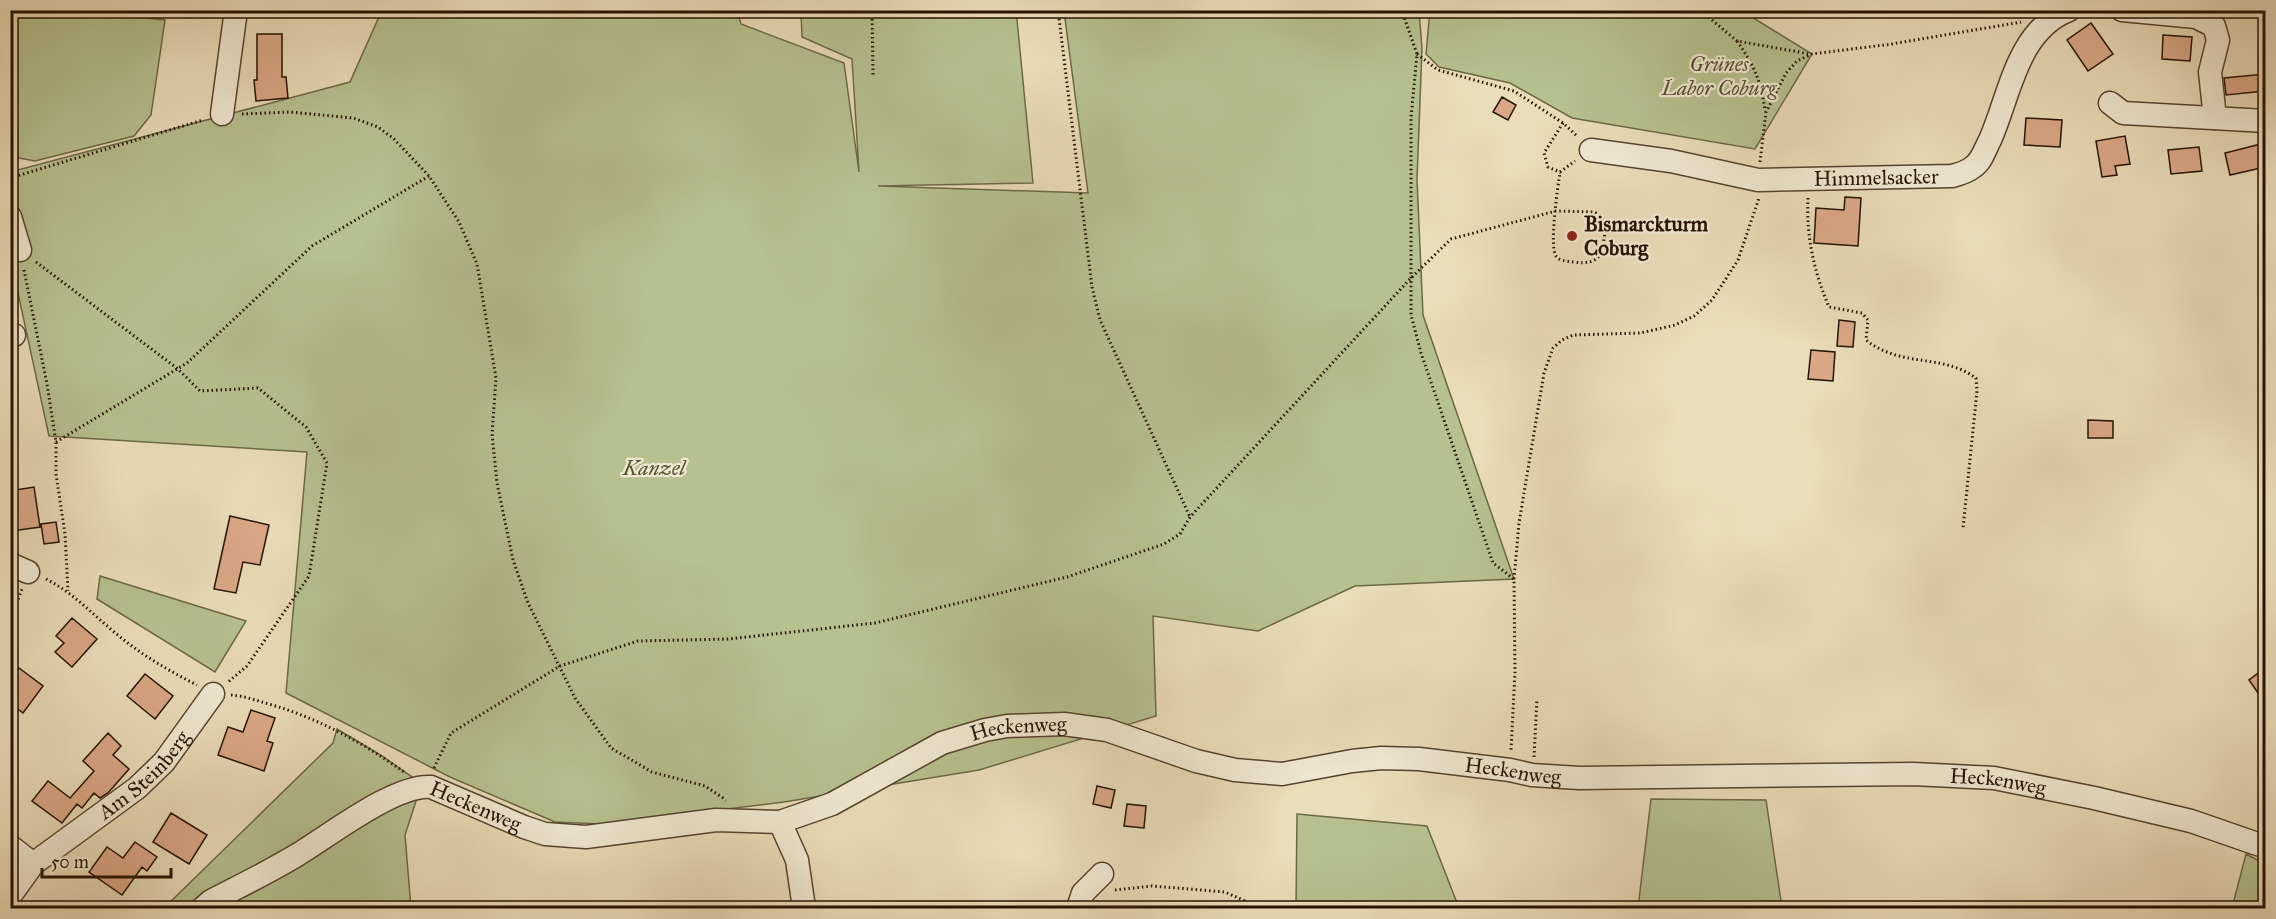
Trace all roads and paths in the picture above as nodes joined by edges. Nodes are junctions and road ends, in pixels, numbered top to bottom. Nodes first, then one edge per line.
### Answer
1 (236, 10) edge
2 (872, 10) edge
3 (1058, 10) edge
4 (1401, 10) edge
5 (1697, 10) edge
6 (2122, 10) edge
7 (2059, 15) edge
8 (1737, 41) junction
9 (1417, 54) junction
10 (1812, 54) junction
11 (873, 75) dead end
12 (2110, 103) dead end
13 (1766, 112) junction
14 (222, 114) junction
15 (2215, 118) junction
16 (2265, 121) edge
17 (1563, 123) junction
18 (1591, 150) junction
19 (1560, 172) junction
20 (429, 176) junction
21 (10, 178) edge
22 (1810, 179) junction
23 (1758, 180) junction
24 (1556, 211) junction
25 (10, 217) edge
26 (20, 250) junction
27 (1410, 279) junction
28 (178, 369) junction
29 (56, 442) junction
30 (1190, 517) junction
31 (1963, 528) dead end
32 (1514, 579) junction
33 (68, 591) dead end
34 (560, 666) junction
35 (213, 694) joint
36 (1537, 699) dead end
37 (1521, 773) junction
38 (425, 786) junction
39 (731, 804) dead end
40 (780, 822) junction
41 (10, 846) edge
42 (2265, 847) edge
43 (33, 864) junction
44 (1102, 874) dead end
45 (10, 896) edge
46 (1081, 901) edge
47 (203, 909) edge
48 (804, 909) edge
49 (1261, 909) edge

1 - 14 street
2 - 11 path
3 - 30 path
4 - 9 path
5 - 8 path
6 - 15 street
7 - 10 path
7 - 22 street, Himmelsacker
8 - 10 path
8 - 13 path
9 - 17 path
9 - 27 path
10 - 13 path
12 - 15 street
13 - 23 path
14 - 20 path
14 - 21 path
15 - 16 street
17 - 18 path
17 - 19 path
18 - 19 path
18 - 23 street, Himmelsacker
19 - 24 path
20 - 28 path
20 - 34 path
22 - 23 street, Himmelsacker
22 - 31 path
23 - 32 path
24 - 24 path
24 - 27 path
25 - 26 street
26 - 28 path
26 - 29 path
27 - 30 path
27 - 32 path
28 - 29 path
28 - 35 path
29 - 33 path
30 - 34 path
32 - 37 path
34 - 38 path
34 - 39 path
35 - 43 street, Am Steinberg
36 - 37 path
37 - 40 street, Heckenweg
37 - 42 street, Heckenweg
38 - 40 street, Heckenweg
38 - 47 street, Heckenweg
40 - 48 street
41 - 43 street
43 - 45 street, Am Steinberg
44 - 46 street
46 - 49 path

